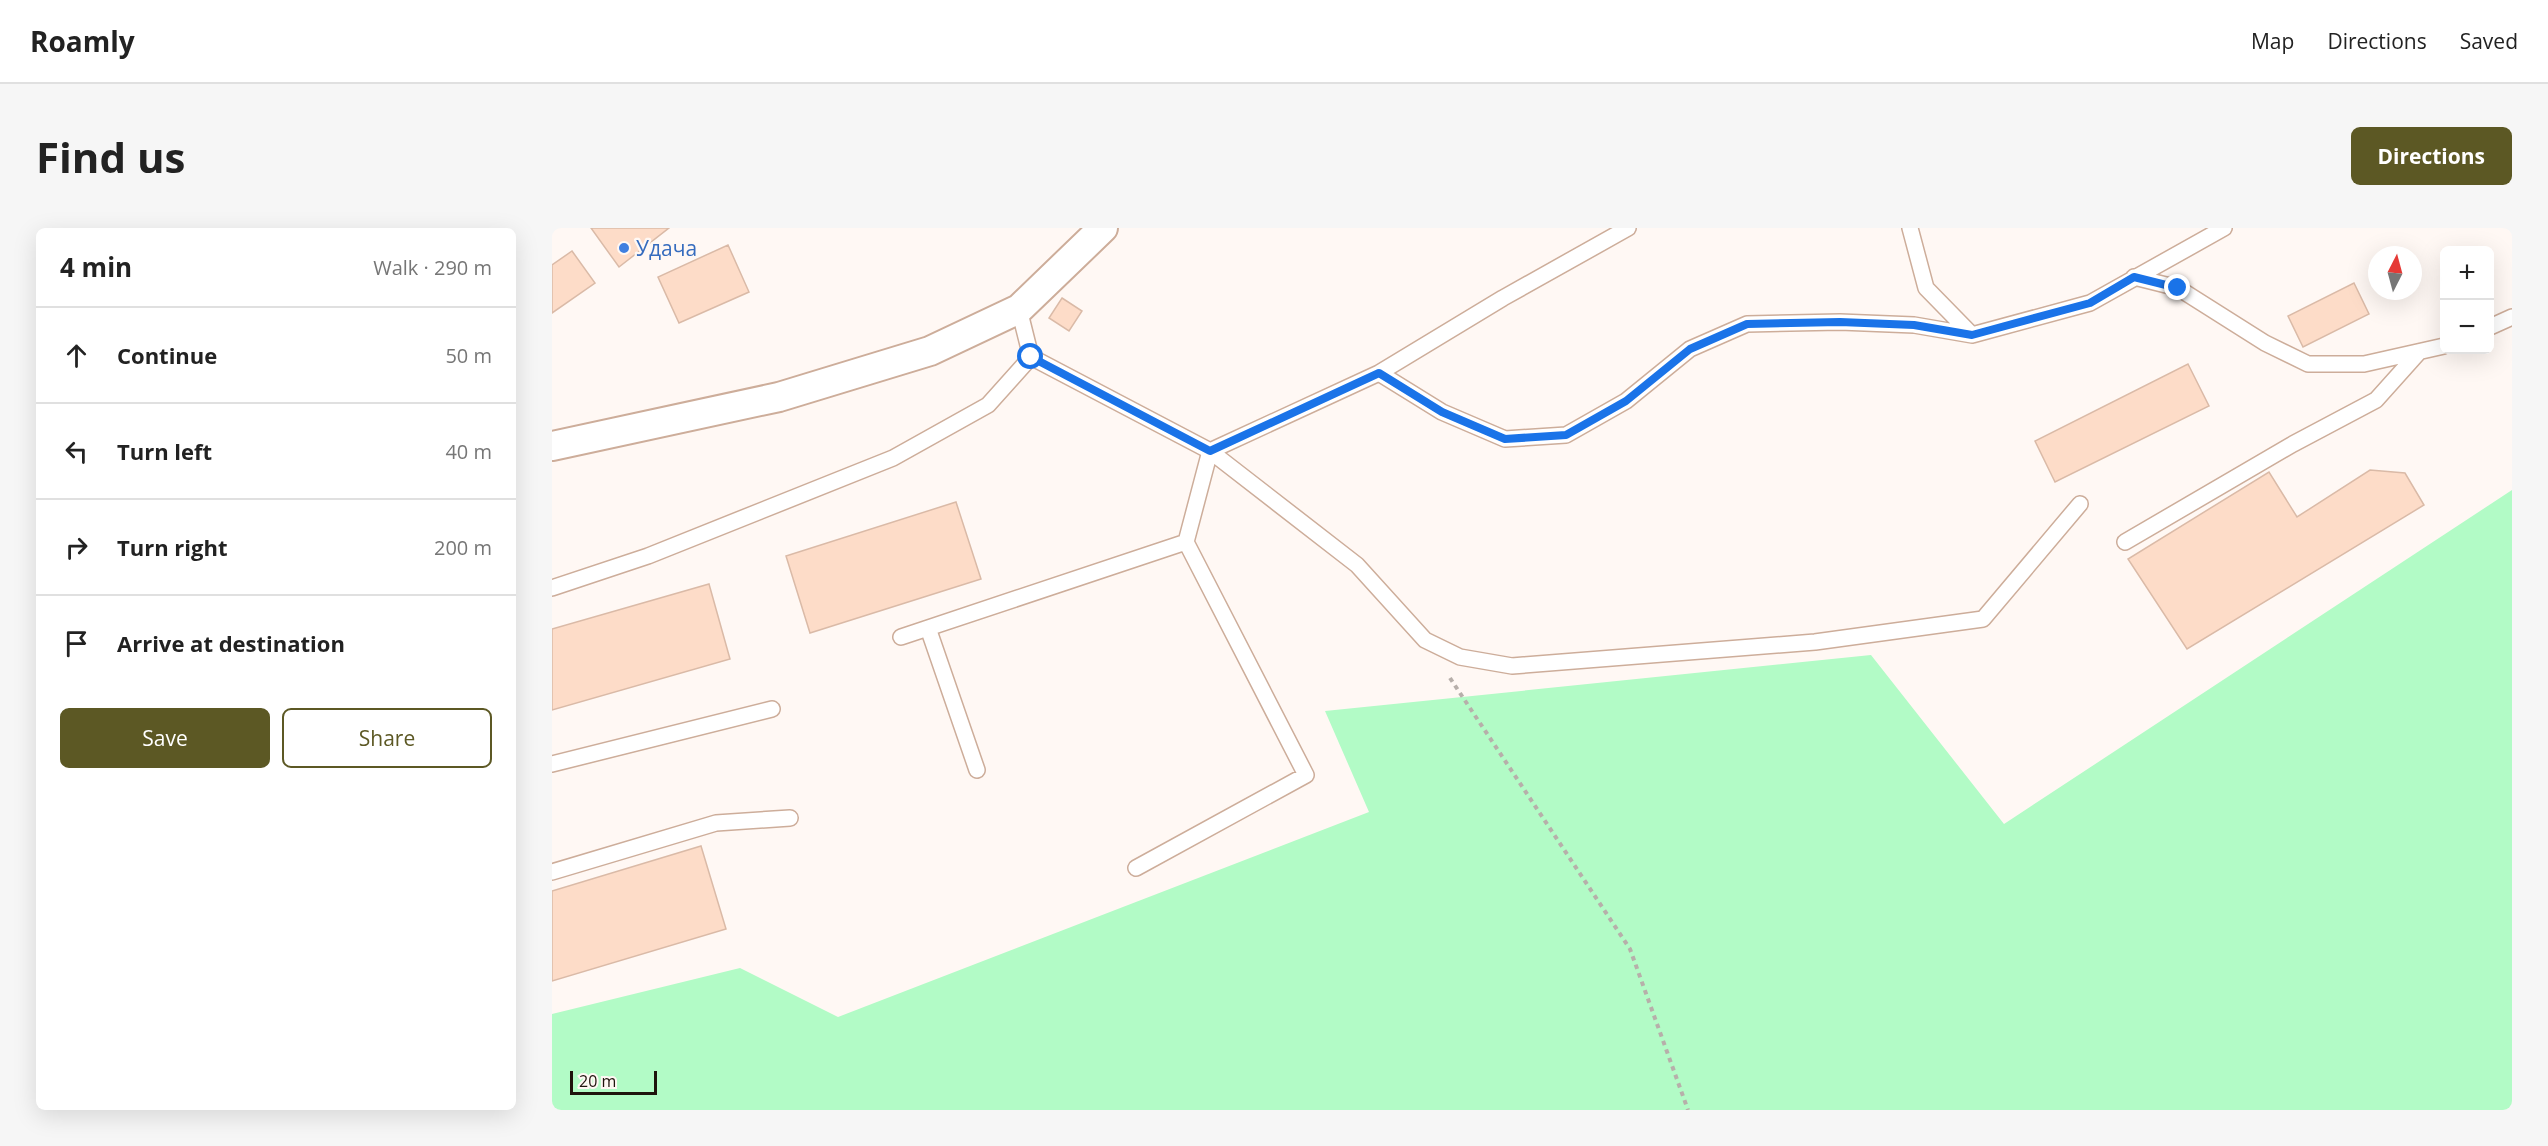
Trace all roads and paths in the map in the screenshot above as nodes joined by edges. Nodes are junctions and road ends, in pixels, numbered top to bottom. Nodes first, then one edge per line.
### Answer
1 (1103, 228) edge
2 (1628, 228) edge
3 (1910, 228) edge
4 (2224, 228) edge
5 (2134, 277) junction
6 (1019, 309) junction
7 (2512, 317) edge
8 (2494, 325) edge
9 (1972, 335) junction
10 (2440, 347) edge
11 (2419, 352) junction
12 (1031, 357) junction
13 (1379, 373) junction
14 (552, 446) edge
15 (1210, 451) junction
16 (2080, 504) dead end
17 (1186, 542) junction
18 (2125, 542) dead end
19 (552, 588) edge
20 (928, 628) junction
21 (901, 637) dead end
22 (1425, 640) junction
23 (772, 709) dead end
24 (552, 764) edge
25 (977, 770) dead end
26 (790, 818) dead end
27 (1136, 868) dead end
28 (552, 872) edge
29 (1688, 1110) edge

1 - 6 street
2 - 13 lane
3 - 9 lane
4 - 5 lane
5 - 9 lane
5 - 11 lane
6 - 12 lane
6 - 14 street
7 - 8 lane
9 - 13 lane
10 - 11 lane
11 - 18 lane
12 - 15 lane
12 - 19 lane
13 - 15 lane
15 - 17 lane
15 - 22 lane
16 - 22 lane
17 - 20 lane
17 - 27 lane
20 - 21 lane
20 - 25 lane
22 - 29 path
23 - 24 lane
26 - 28 lane

